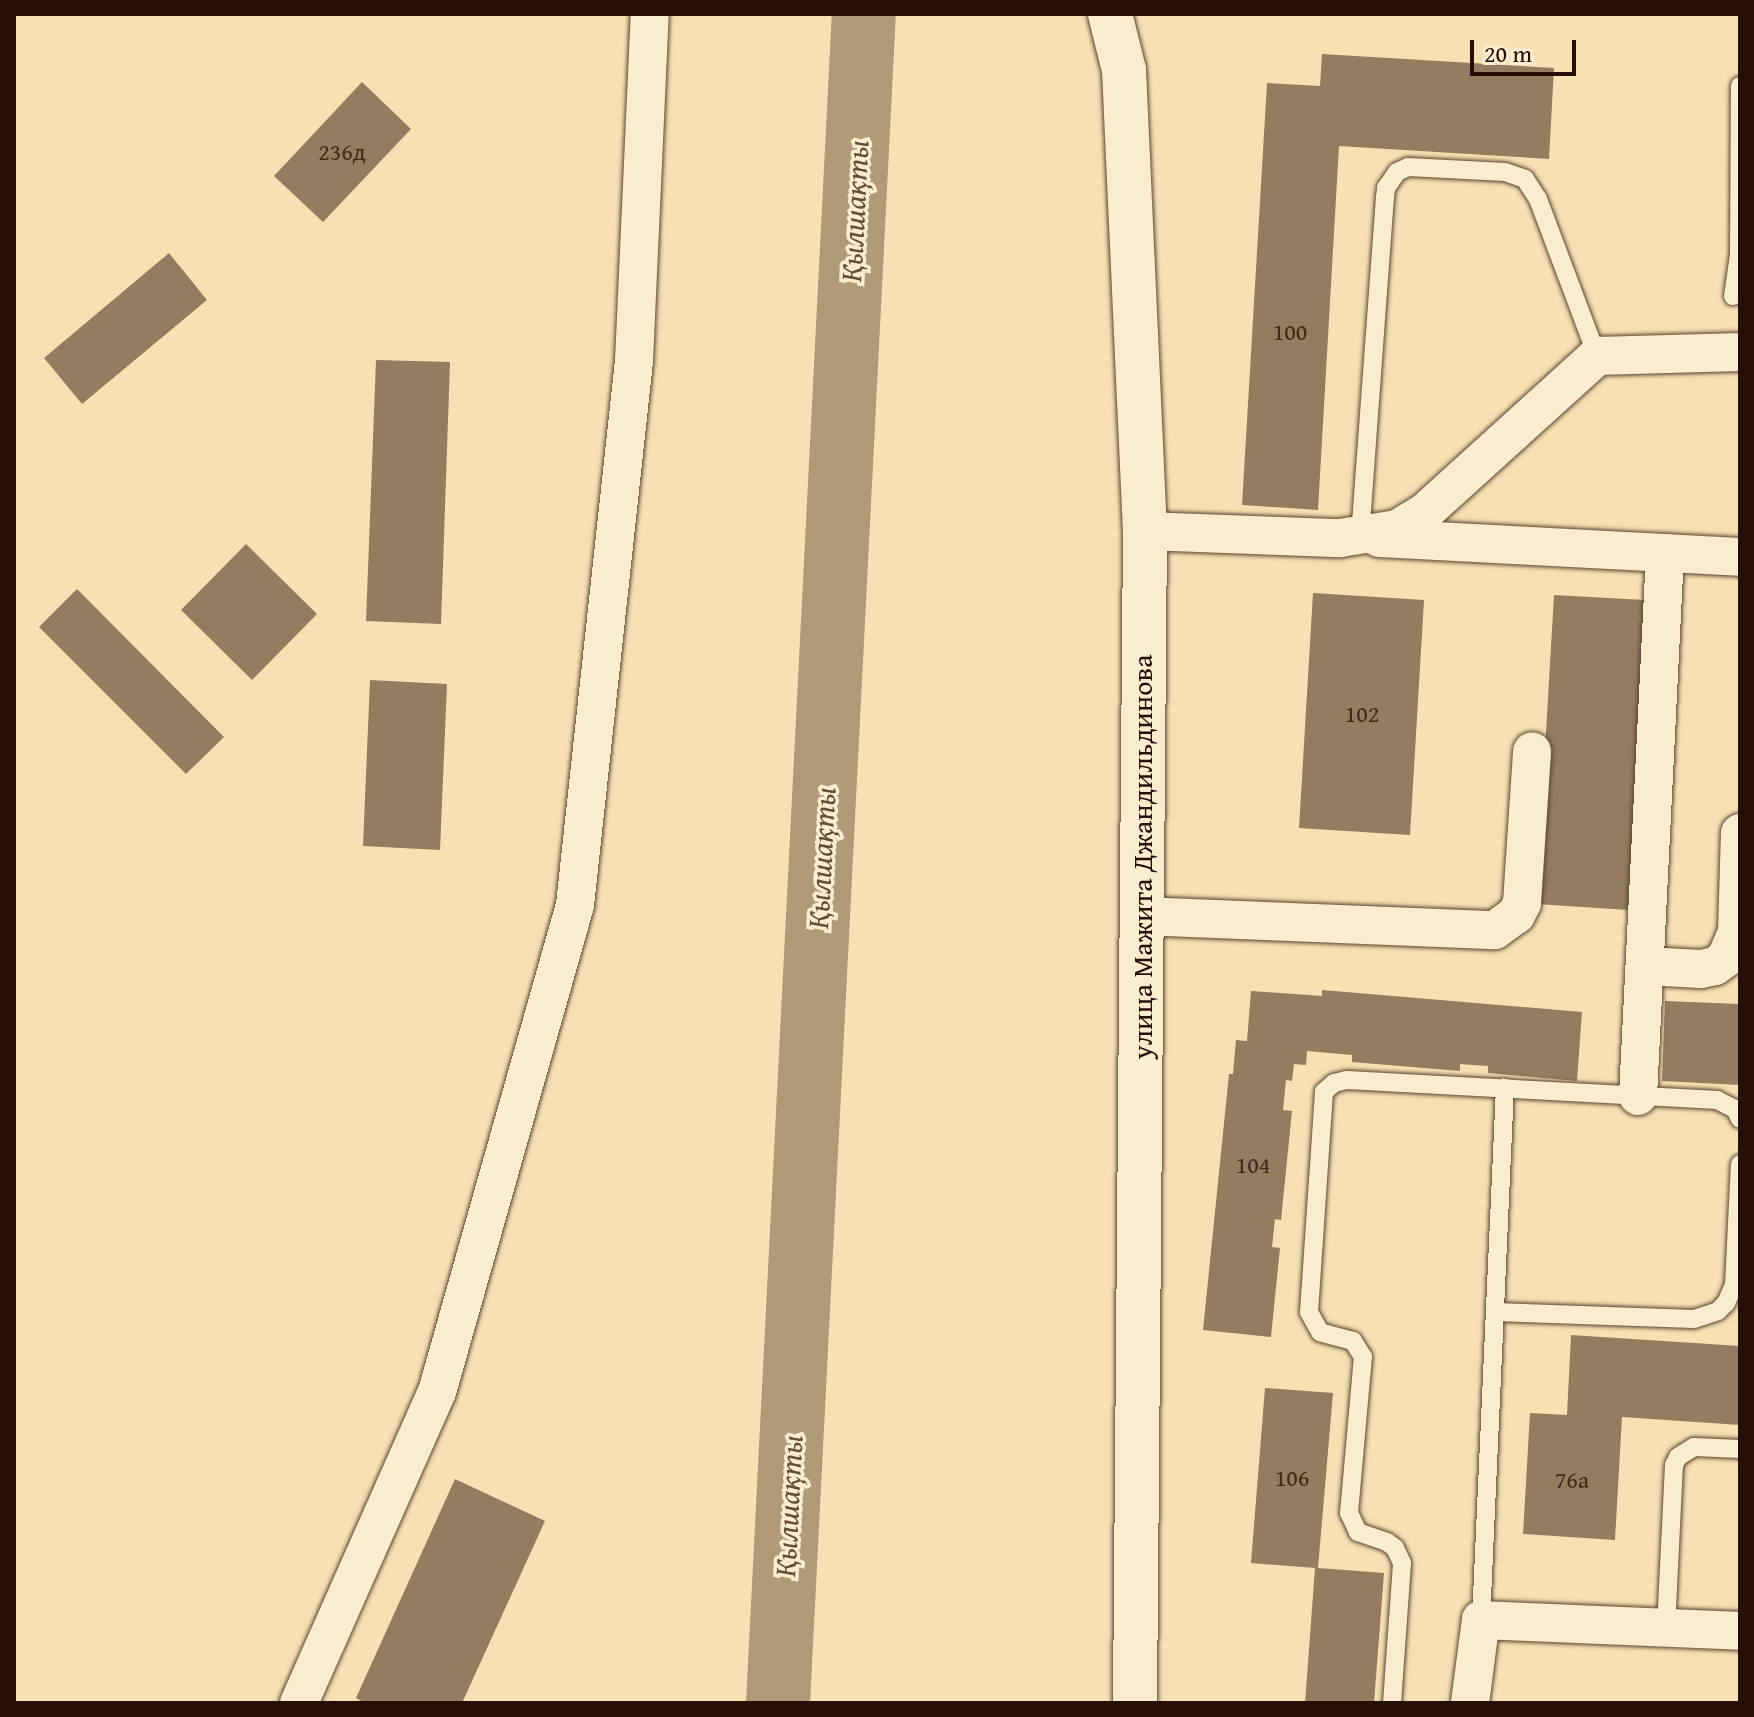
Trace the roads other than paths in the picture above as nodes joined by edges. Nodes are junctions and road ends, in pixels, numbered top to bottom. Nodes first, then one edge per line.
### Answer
1 (650, 14) edge
2 (1110, 14) edge
3 (1740, 68) edge
4 (1740, 86) edge
5 (1733, 296) dead end
6 (1740, 352) edge
7 (1597, 356) junction
8 (1145, 531) junction
9 (1360, 537) junction
10 (1665, 553) junction
11 (1740, 557) edge
12 (1532, 751) dead end
13 (1740, 833) edge
14 (1141, 916) junction
15 (1645, 966) junction
16 (1505, 1088) junction
17 (1638, 1096) junction
18 (1740, 1119) edge
19 (1740, 1164) edge
20 (1495, 1312) junction
21 (1740, 1449) edge
22 (1481, 1620) junction
23 (1666, 1628) junction
24 (1740, 1631) edge
25 (299, 1703) edge
26 (1135, 1703) edge
27 (1392, 1703) edge
28 (1470, 1703) edge

1 - 25 street
2 - 8 street, улица Мажита Джандильдинова
3 - 4 lane
4 - 5 lane
6 - 7 street
7 - 9 street
7 - 9 lane
8 - 9 street
8 - 14 street, улица Мажита Джандильдинова
9 - 10 street
10 - 11 street
10 - 15 street
12 - 14 street
13 - 15 street
14 - 26 street, улица Мажита Джандильдинова
15 - 17 street
16 - 17 lane
16 - 20 lane
16 - 27 lane
17 - 18 lane
19 - 20 lane
20 - 22 lane
21 - 23 lane
22 - 23 street
22 - 28 street
23 - 24 street

